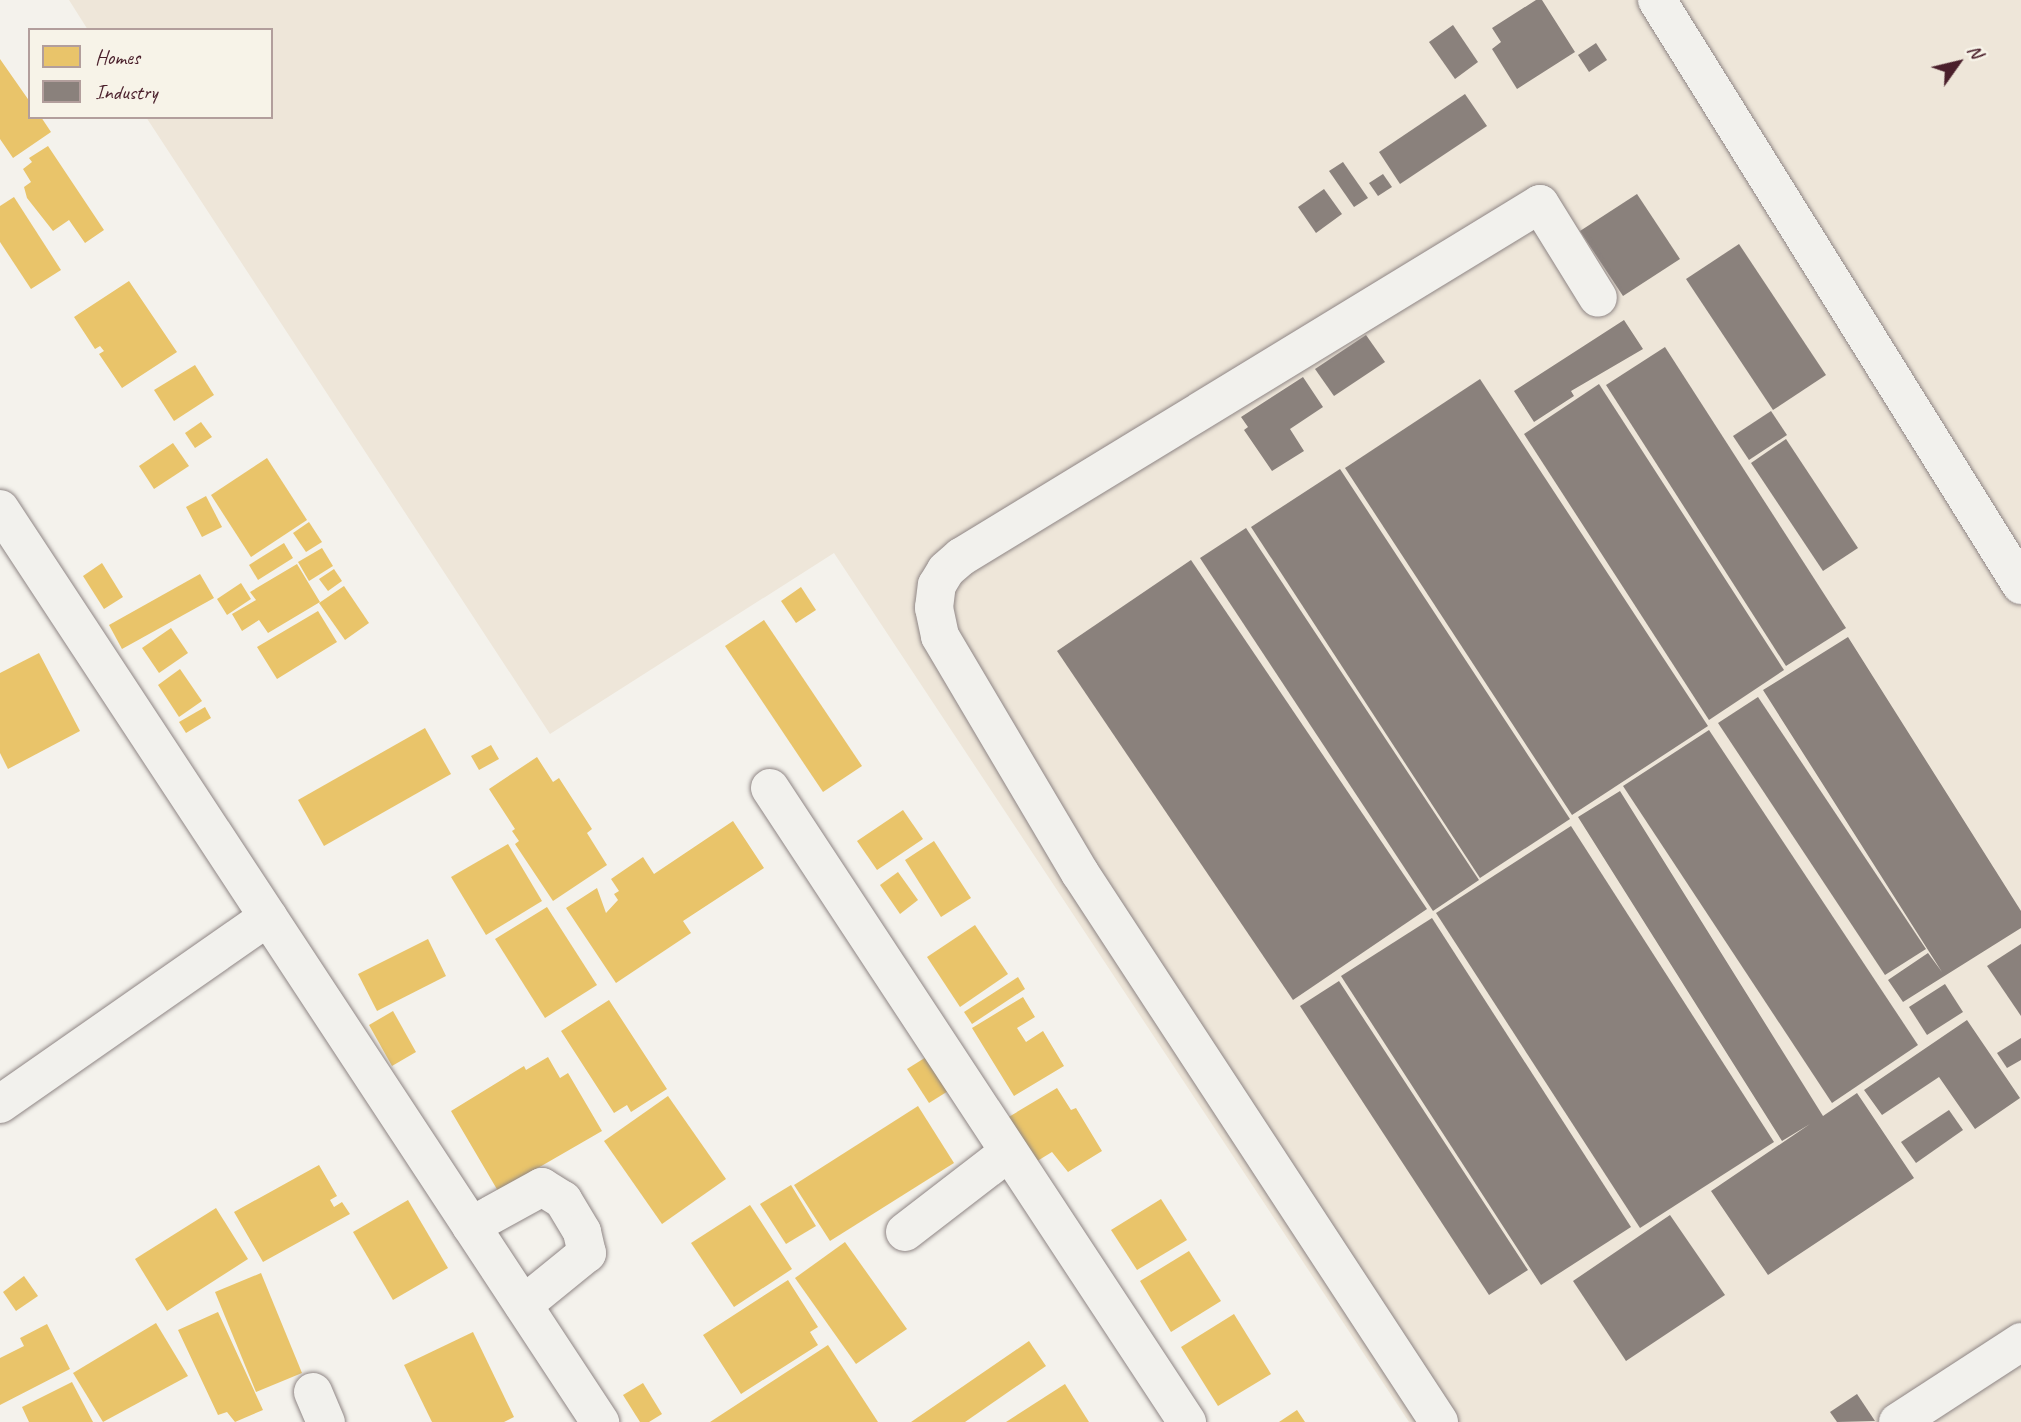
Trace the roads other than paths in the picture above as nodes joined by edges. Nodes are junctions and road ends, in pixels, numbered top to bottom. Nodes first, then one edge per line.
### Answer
1 (1657, 0) edge
2 (1598, 298) dead end
3 (0, 509) edge
4 (2021, 586) edge
5 (770, 788) dead end
6 (268, 917) junction
7 (0, 1104) edge
8 (1009, 1152) junction
9 (471, 1226) junction
10 (905, 1232) dead end
11 (523, 1305) junction
12 (2021, 1342) edge
13 (600, 1422) edge
14 (1187, 1422) edge
15 (1439, 1422) edge
16 (1898, 1422) edge

1 - 4 street
2 - 15 street
3 - 6 street
5 - 8 street
6 - 7 street
6 - 9 street
8 - 10 street
8 - 14 street
9 - 11 street
9 - 11 street
11 - 13 street
12 - 16 street

